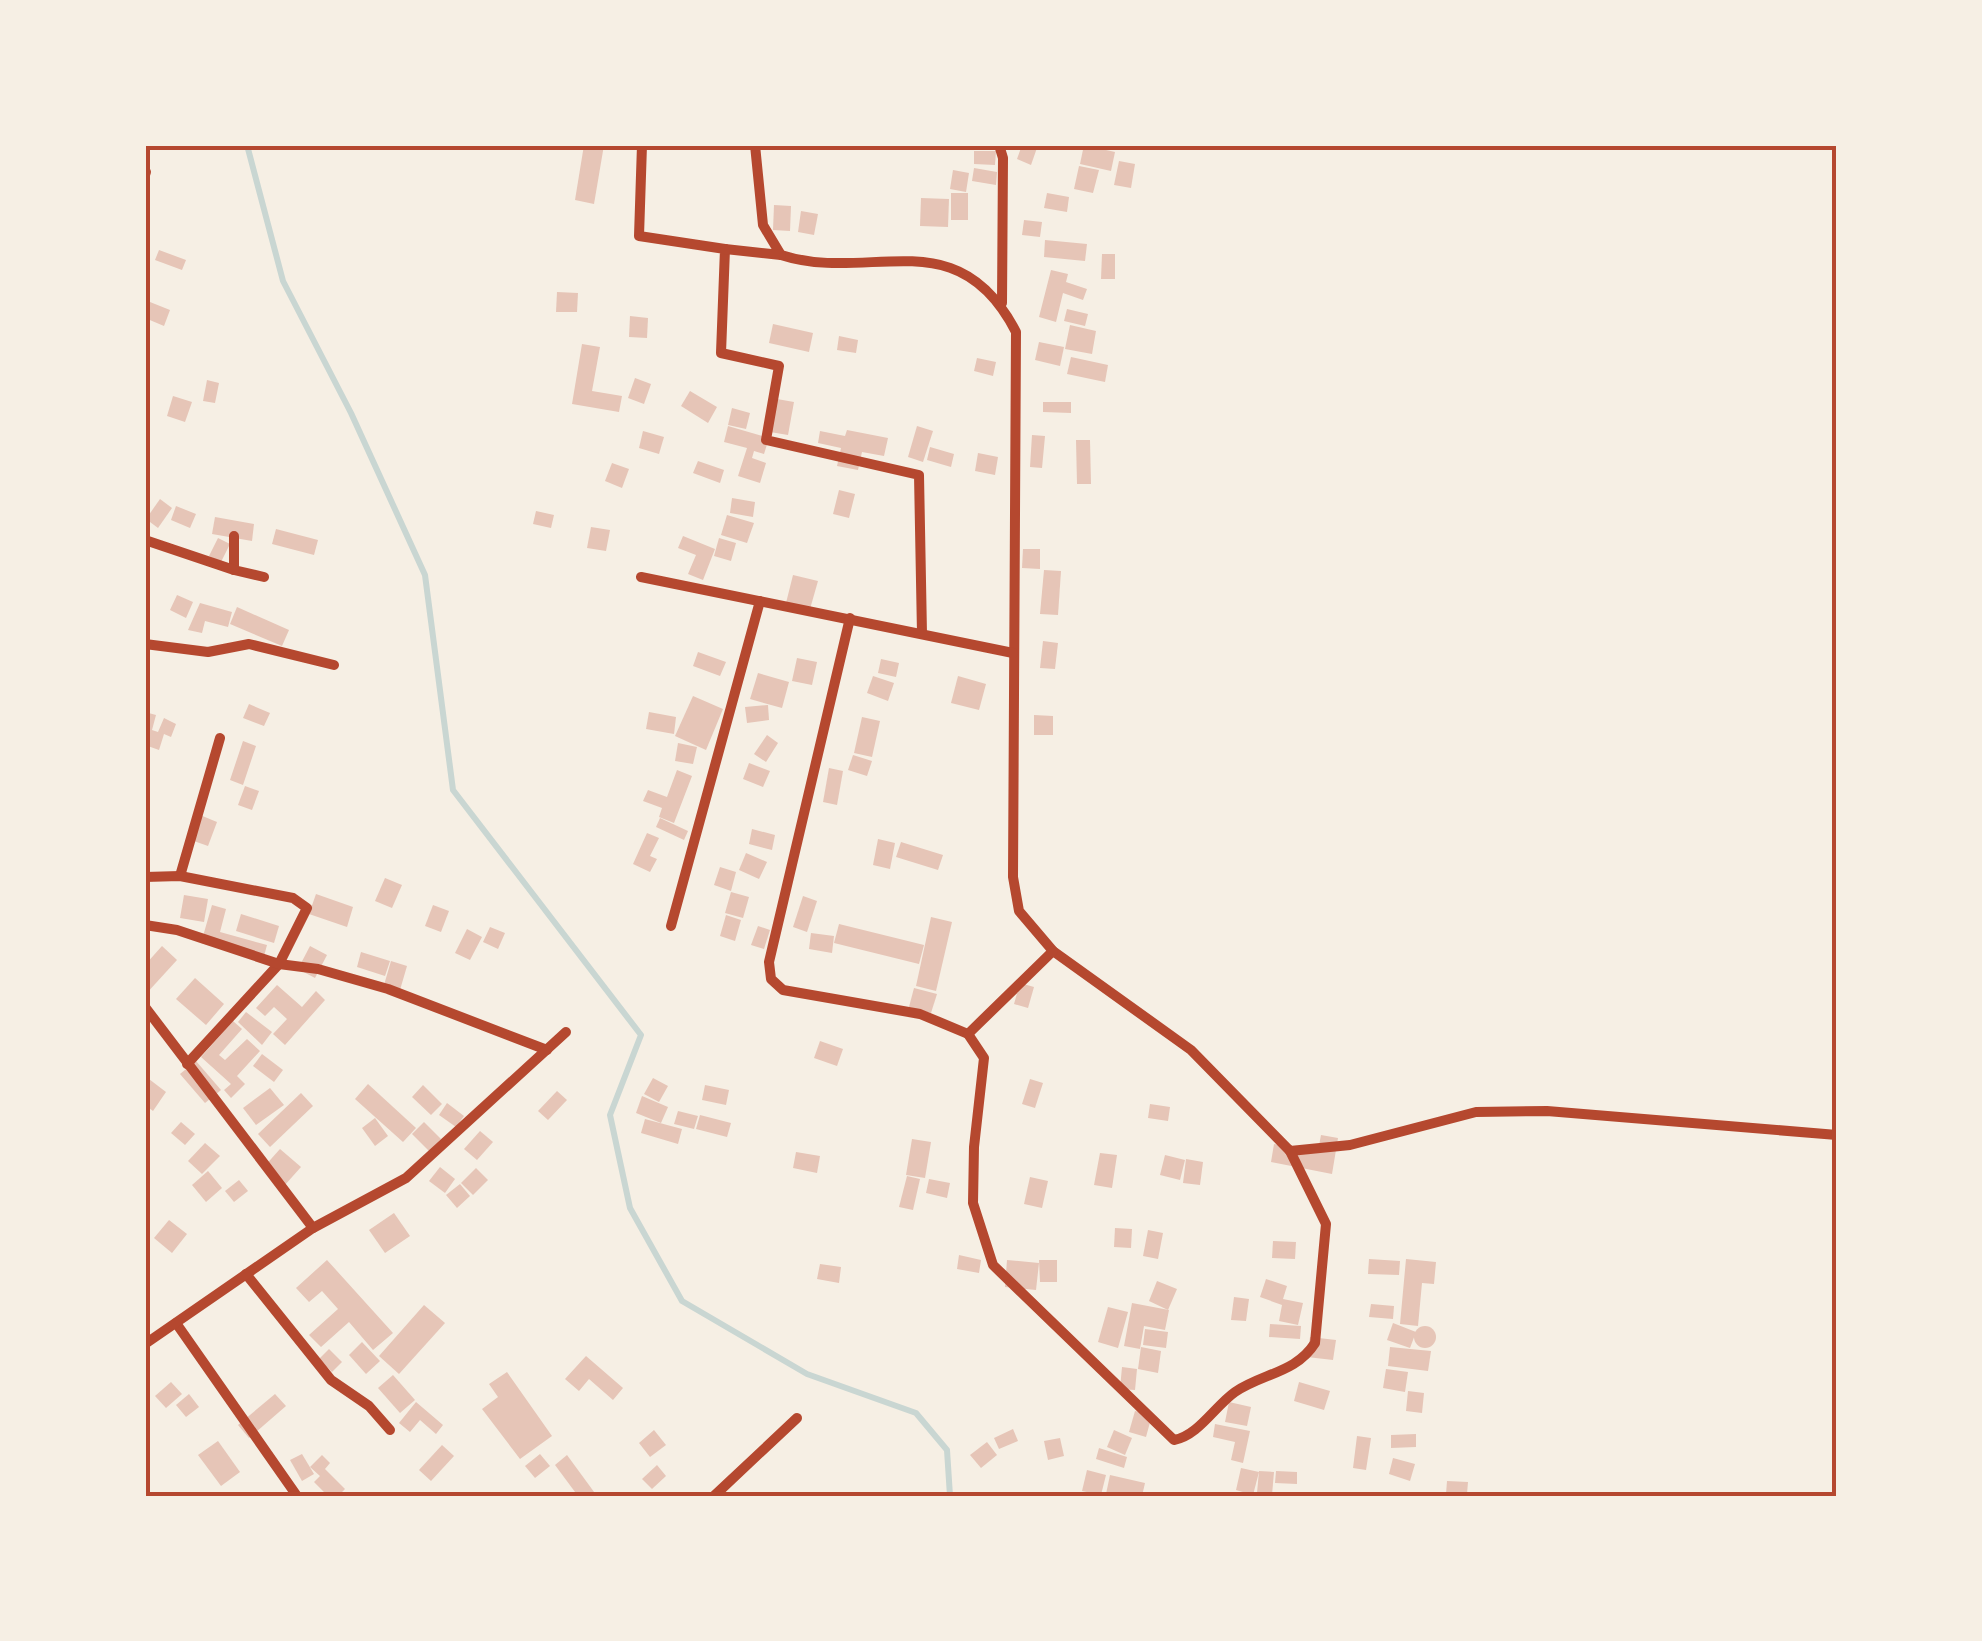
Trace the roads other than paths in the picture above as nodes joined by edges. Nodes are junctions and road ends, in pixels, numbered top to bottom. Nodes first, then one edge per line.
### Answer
1 (642, 145) edge
2 (755, 145) edge
3 (998, 145) edge
4 (725, 249) junction
5 (781, 255) junction
6 (1002, 304) junction
7 (234, 536) dead end
8 (145, 540) edge
9 (234, 570) junction
10 (264, 577) dead end
11 (641, 577) dead end
12 (760, 601) junction
13 (850, 618) junction
14 (922, 634) junction
15 (145, 644) edge
16 (1012, 652) junction
17 (334, 665) dead end
18 (220, 738) dead end
19 (180, 876) junction
20 (145, 877) edge
21 (145, 924) edge
22 (670, 926) dead end
23 (1053, 952) junction
24 (278, 964) junction
25 (145, 1007) edge
26 (566, 1032) dead end
27 (968, 1034) junction
28 (547, 1050) junction
29 (187, 1064) junction
30 (1837, 1135) edge
31 (1290, 1152) junction
32 (313, 1228) junction
33 (246, 1274) junction
34 (176, 1323) junction
35 (145, 1344) edge
36 (797, 1418) dead end
37 (390, 1430) dead end
38 (296, 1496) edge
39 (714, 1496) edge

1 - 4 street
2 - 5 street
3 - 6 street
4 - 5 street
4 - 14 street
5 - 6 street
6 - 16 street
7 - 9 street
8 - 9 street
9 - 10 street
11 - 12 street
12 - 13 street
12 - 22 street
13 - 14 street
13 - 27 street
14 - 16 street
15 - 17 street
16 - 23 street
18 - 19 street
19 - 20 street
19 - 24 street
21 - 24 street
23 - 27 street
23 - 31 street
24 - 28 street
24 - 29 street
25 - 29 street
26 - 28 street
27 - 31 street
28 - 32 street
29 - 32 street
30 - 31 street
32 - 33 street
33 - 34 street
33 - 37 street
34 - 35 street
34 - 38 street
36 - 39 street

